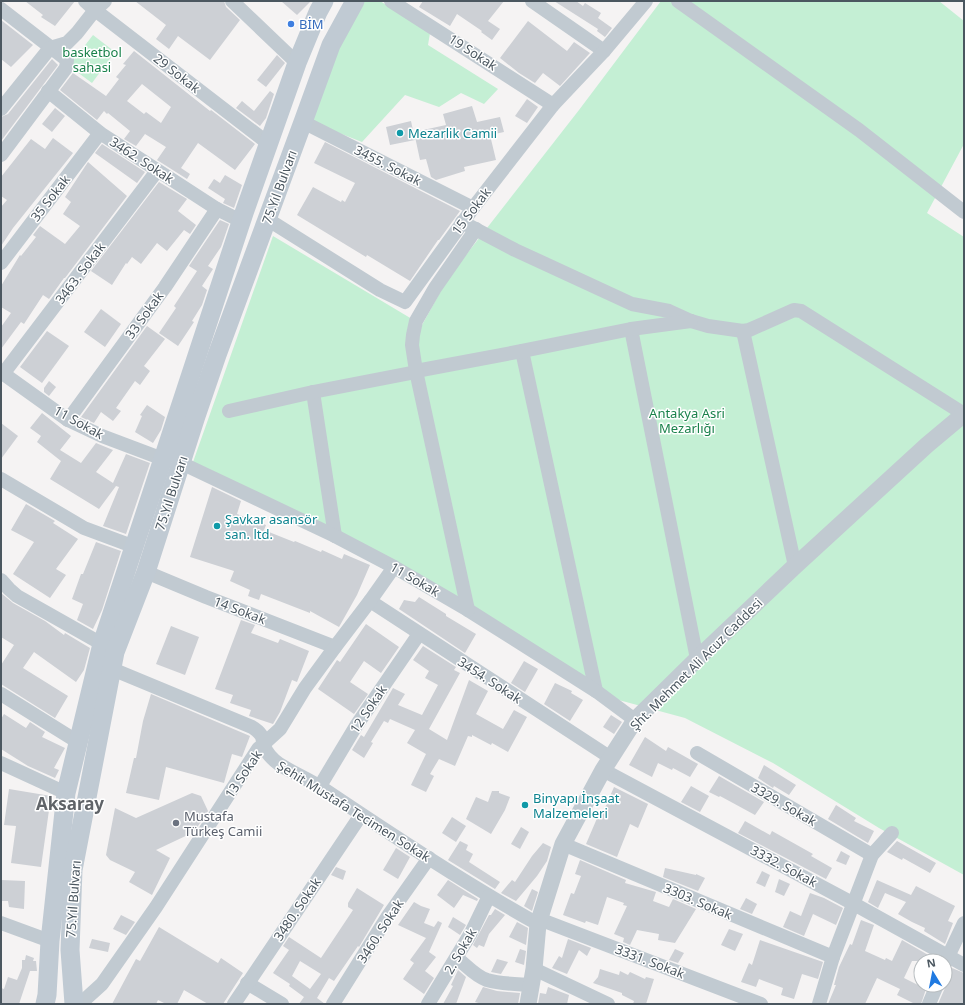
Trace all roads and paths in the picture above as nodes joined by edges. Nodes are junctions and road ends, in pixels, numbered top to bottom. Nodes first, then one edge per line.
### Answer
1 (232, 1) edge
2 (324, 1) edge
3 (355, 1) edge
4 (392, 1) edge
5 (532, 1) edge
6 (646, 1) edge
7 (678, 1) edge
8 (95, 4) edge
9 (1, 9) edge
10 (50, 48) junction
11 (604, 51) junction
12 (297, 63) junction
13 (48, 91) junction
14 (553, 105) junction
15 (1, 109) edge
16 (303, 122) junction
17 (100, 133) junction
18 (269, 144) junction
19 (1, 156) edge
20 (157, 171) junction
21 (472, 208) junction
22 (217, 209) junction
23 (964, 212) edge
24 (267, 220) junction
25 (241, 221) junction
26 (462, 222) junction
27 (476, 229) junction
28 (1, 263) edge
29 (691, 321) junction
30 (631, 329) junction
31 (743, 331) junction
32 (522, 351) junction
33 (416, 371) junction
34 (2, 373) edge
35 (313, 392) junction
36 (229, 411) dead end
37 (964, 414) edge
38 (68, 420) junction
39 (172, 461) junction
40 (1, 479) edge
41 (335, 536) junction
42 (135, 547) junction
43 (795, 566) junction
44 (394, 567) junction
45 (146, 572) junction
46 (1, 580) edge
47 (370, 601) junction
48 (468, 610) junction
49 (419, 634) junction
50 (102, 644) junction
51 (335, 647) junction
52 (697, 659) junction
53 (112, 669) junction
54 (596, 691) junction
55 (1, 694) edge
56 (635, 720) junction
57 (78, 742) junction
58 (263, 745) junction
59 (697, 753) dead end
60 (1, 763) edge
61 (607, 764) junction
62 (320, 786) junction
63 (66, 793) junction
64 (361, 815) junction
65 (892, 833) dead end
66 (563, 844) junction
67 (872, 855) junction
68 (429, 858) junction
69 (489, 896) junction
70 (854, 904) junction
71 (538, 921) junction
72 (1, 923) edge
73 (964, 923) edge
74 (50, 941) junction
75 (936, 953) edge
76 (949, 953) edge
77 (833, 957) junction
78 (457, 958) junction
79 (953, 961) edge
80 (964, 965) edge
81 (532, 977) junction
82 (247, 983) junction
83 (933, 993) edge
84 (45, 1004) edge
85 (74, 1004) edge
86 (80, 1004) edge
87 (234, 1004) edge
88 (282, 1004) edge
89 (334, 1004) edge
90 (428, 1004) edge
91 (528, 1004) edge
92 (608, 1004) edge
93 (760, 1004) edge
94 (819, 1004) edge
95 (929, 1004) edge

1 - 12 street
2 - 12 main road, 75.Yıl Bulvarı
3 - 16 main road, 75.Yıl Bulvarı
4 - 14 street, 19 Sokak
5 - 11 street
6 - 11 street, 15 Sokak
7 - 23 street
8 - 10 street
8 - 18 street, 29 Sokak
9 - 10 street
10 - 13 street
10 - 15 street
11 - 14 street, 15 Sokak
12 - 18 main road, 75.Yıl Bulvarı
13 - 17 street, 3462. Sokak
13 - 19 street
14 - 21 street, 15 Sokak
16 - 21 street, 3455. Sokak
16 - 24 main road, 75.Yıl Bulvarı
17 - 20 street, 3462. Sokak
17 - 28 street, 35 Sokak
18 - 25 main road, 75.Yıl Bulvarı
20 - 22 street, 3462. Sokak
20 - 34 street, 3463. Sokak
21 - 26 street, 15 Sokak
22 - 25 street, 3462. Sokak
22 - 38 street, 33 Sokak
24 - 26 street, 15 Sokak
24 - 39 main road, 75.Yıl Bulvarı
25 - 39 main road, 75.Yıl Bulvarı
26 - 27 street
27 - 29 street
27 - 33 street
29 - 30 street
29 - 31 street
30 - 32 street
30 - 52 street
31 - 37 street
31 - 43 street
32 - 33 street
32 - 54 street
33 - 35 street
33 - 48 street
34 - 38 street, 11 Sokak
35 - 36 street
35 - 41 street
37 - 43 street, Şht. Mehmet Ali Acuz Caddesi
38 - 39 street, 11 Sokak
39 - 41 street, 11 Sokak
39 - 42 main road, 75.Yıl Bulvarı
39 - 45 main road, 75.Yıl Bulvarı
40 - 42 street
41 - 44 street, 11 Sokak
42 - 50 main road, 75.Yıl Bulvarı
43 - 52 street, Şht. Mehmet Ali Acuz Caddesi
44 - 47 street, 13 Sokak
44 - 48 street, 11 Sokak
45 - 51 street, 14 Sokak
45 - 53 main road, 75.Yıl Bulvarı
46 - 50 street
47 - 49 street, 3454. Sokak
47 - 51 street, 13 Sokak
48 - 54 street, 11 Sokak
49 - 61 street, 3454. Sokak
49 - 62 street, 12 Sokak
50 - 57 main road, 75.Yıl Bulvarı
51 - 58 street, 13 Sokak
52 - 56 street, Şht. Mehmet Ali Acuz Caddesi
53 - 58 street, Şehit Mustafa Tecimen Sokak
53 - 85 main road, 75.Yıl Bulvarı
54 - 56 street, 11 Sokak
55 - 57 street
56 - 61 street, Şht. Mehmet Ali Acuz Caddesi
57 - 63 main road, 75.Yıl Bulvarı
58 - 62 street, Şehit Mustafa Tecimen Sokak
58 - 86 street, 13 Sokak
59 - 67 street, 3329. Sokak
60 - 63 street
61 - 66 street, Şht. Mehmet Ali Acuz Caddesi
61 - 70 street, 3332. Sokak
62 - 64 street, Şehit Mustafa Tecimen Sokak
63 - 74 main road, 75.Yıl Bulvarı
64 - 68 street, Şehit Mustafa Tecimen Sokak
64 - 82 street, 3480. Sokak
65 - 67 street
66 - 71 street, Şht. Mehmet Ali Acuz Caddesi
66 - 77 street, 3303. Sokak
67 - 70 street
68 - 69 street, Şehit Mustafa Tecimen Sokak
68 - 89 street, 3460. Sokak
69 - 71 street, Şehit Mustafa Tecimen Sokak
69 - 78 street, 2. Sokak
70 - 75 street, 3332. Sokak
70 - 77 street
71 - 81 street, Şht. Mehmet Ali Acuz Caddesi
71 - 93 street, 3331. Sokak
72 - 74 street
73 - 76 street
74 - 84 main road, 75.Yıl Bulvarı
77 - 94 street
78 - 81 street
78 - 90 street, 2. Sokak
79 - 80 street, 3332. Sokak
81 - 91 street, Şht. Mehmet Ali Acuz Caddesi
81 - 92 street
82 - 87 street, 3480. Sokak
82 - 88 street
83 - 95 street

